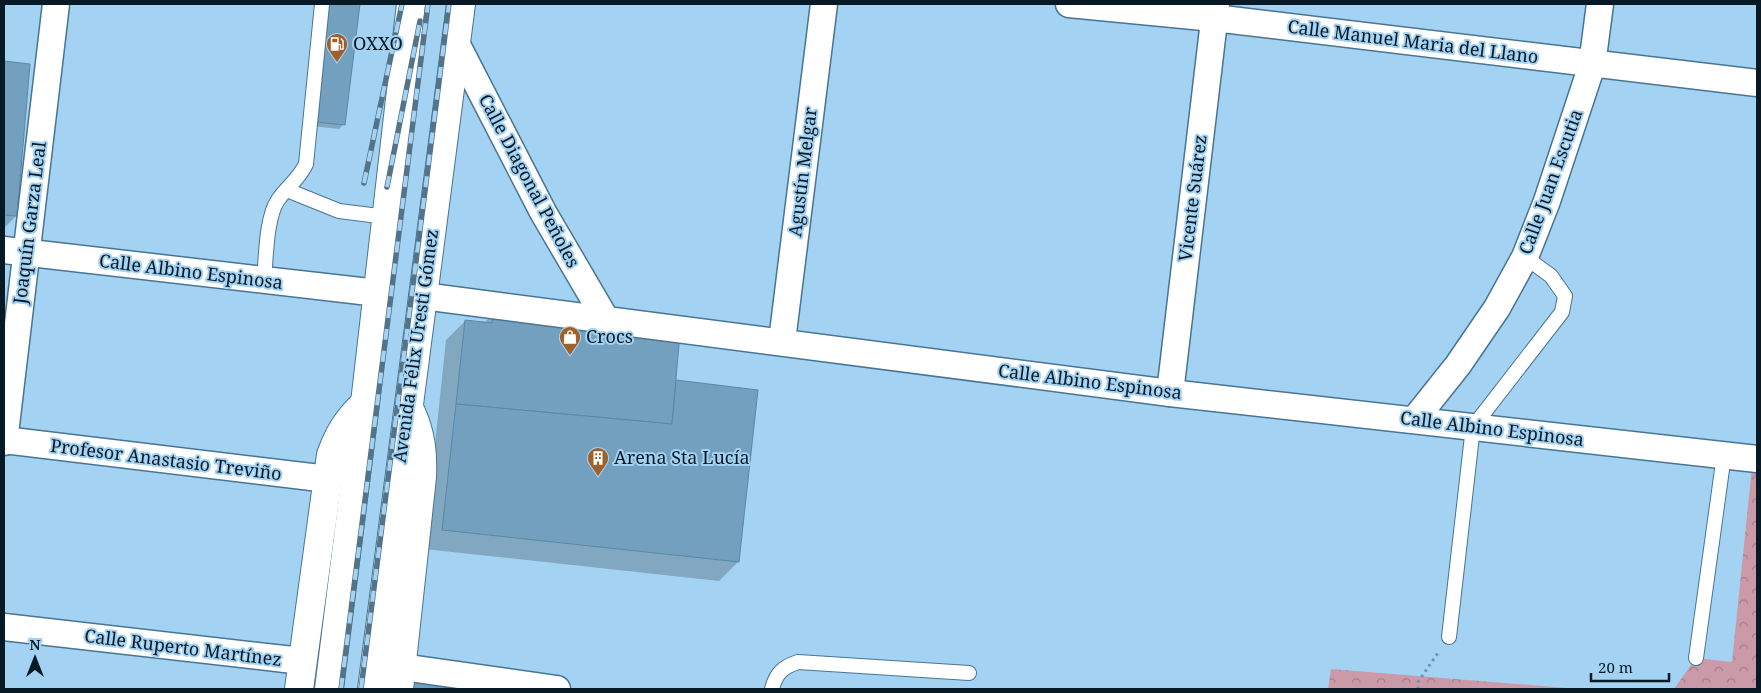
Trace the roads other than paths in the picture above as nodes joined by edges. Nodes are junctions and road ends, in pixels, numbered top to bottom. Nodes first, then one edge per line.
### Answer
1 (56, 4) edge
2 (322, 4) edge
3 (411, 4) edge
4 (461, 4) edge
5 (824, 4) edge
6 (1069, 4) edge
7 (1600, 4) edge
8 (1215, 11) edge
9 (456, 43) junction
10 (1592, 65) junction
11 (1757, 83) edge
12 (287, 190) junction
13 (387, 217) junction
14 (15, 252) edge
15 (1525, 257) junction
16 (264, 280) junction
17 (378, 293) junction
18 (423, 296) junction
19 (604, 318) junction
20 (782, 341) junction
21 (1170, 393) junction
22 (365, 403) junction
23 (408, 405) junction
24 (1415, 419) junction
25 (1473, 427) junction
26 (4, 440) edge
27 (1724, 455) junction
28 (1757, 458) edge
29 (328, 479) junction
30 (4, 627) edge
31 (1449, 637) road end
32 (1696, 658) dead end
33 (302, 662) junction
34 (969, 673) dead end
35 (400, 678) edge
36 (298, 689) edge
37 (329, 689) edge
38 (372, 689) edge
39 (557, 689) edge
40 (772, 689) edge

1 - 14 street, Joaquín Garza Leal
2 - 12 lane
3 - 13 main road
4 - 9 main road, Avenida Félix Uresti Gómez
5 - 20 street, Agustín Melgar
6 - 8 street, Calle Manuel Maria del Llano
7 - 10 street, Calle Juan Escutia
8 - 10 street, Calle Manuel Maria del Llano
8 - 21 street, Vicente Suárez
9 - 18 main road, Avenida Félix Uresti Gómez
9 - 19 street, Calle Diagonal Peñoles
10 - 11 street, Calle Manuel Maria del Llano
10 - 15 street, Calle Juan Escutia
12 - 13 lane
12 - 16 lane
13 - 17 main road
14 - 16 street, Calle Albino Espinosa
14 - 26 street, Joaquín Garza Leal
15 - 24 street, Calle Juan Escutia
15 - 25 lane
16 - 17 street, Calle Albino Espinosa
17 - 22 main road
18 - 19 street, Calle Albino Espinosa
18 - 23 main road, Avenida Félix Uresti Gómez
19 - 20 street, Calle Albino Espinosa
20 - 21 street, Calle Albino Espinosa
21 - 24 street, Calle Albino Espinosa
22 - 29 main road
22 - 37 main road
23 - 35 main road
23 - 38 main road, Avenida Félix Uresti Gómez
24 - 25 street, Calle Albino Espinosa
25 - 27 street, Calle Albino Espinosa
25 - 31 lane
26 - 29 street, Profesor Anastasio Treviño
27 - 28 street, Calle Albino Espinosa
27 - 32 lane
29 - 33 main road
30 - 33 street, Calle Ruperto Martínez
33 - 36 main road
34 - 40 lane
35 - 39 street

